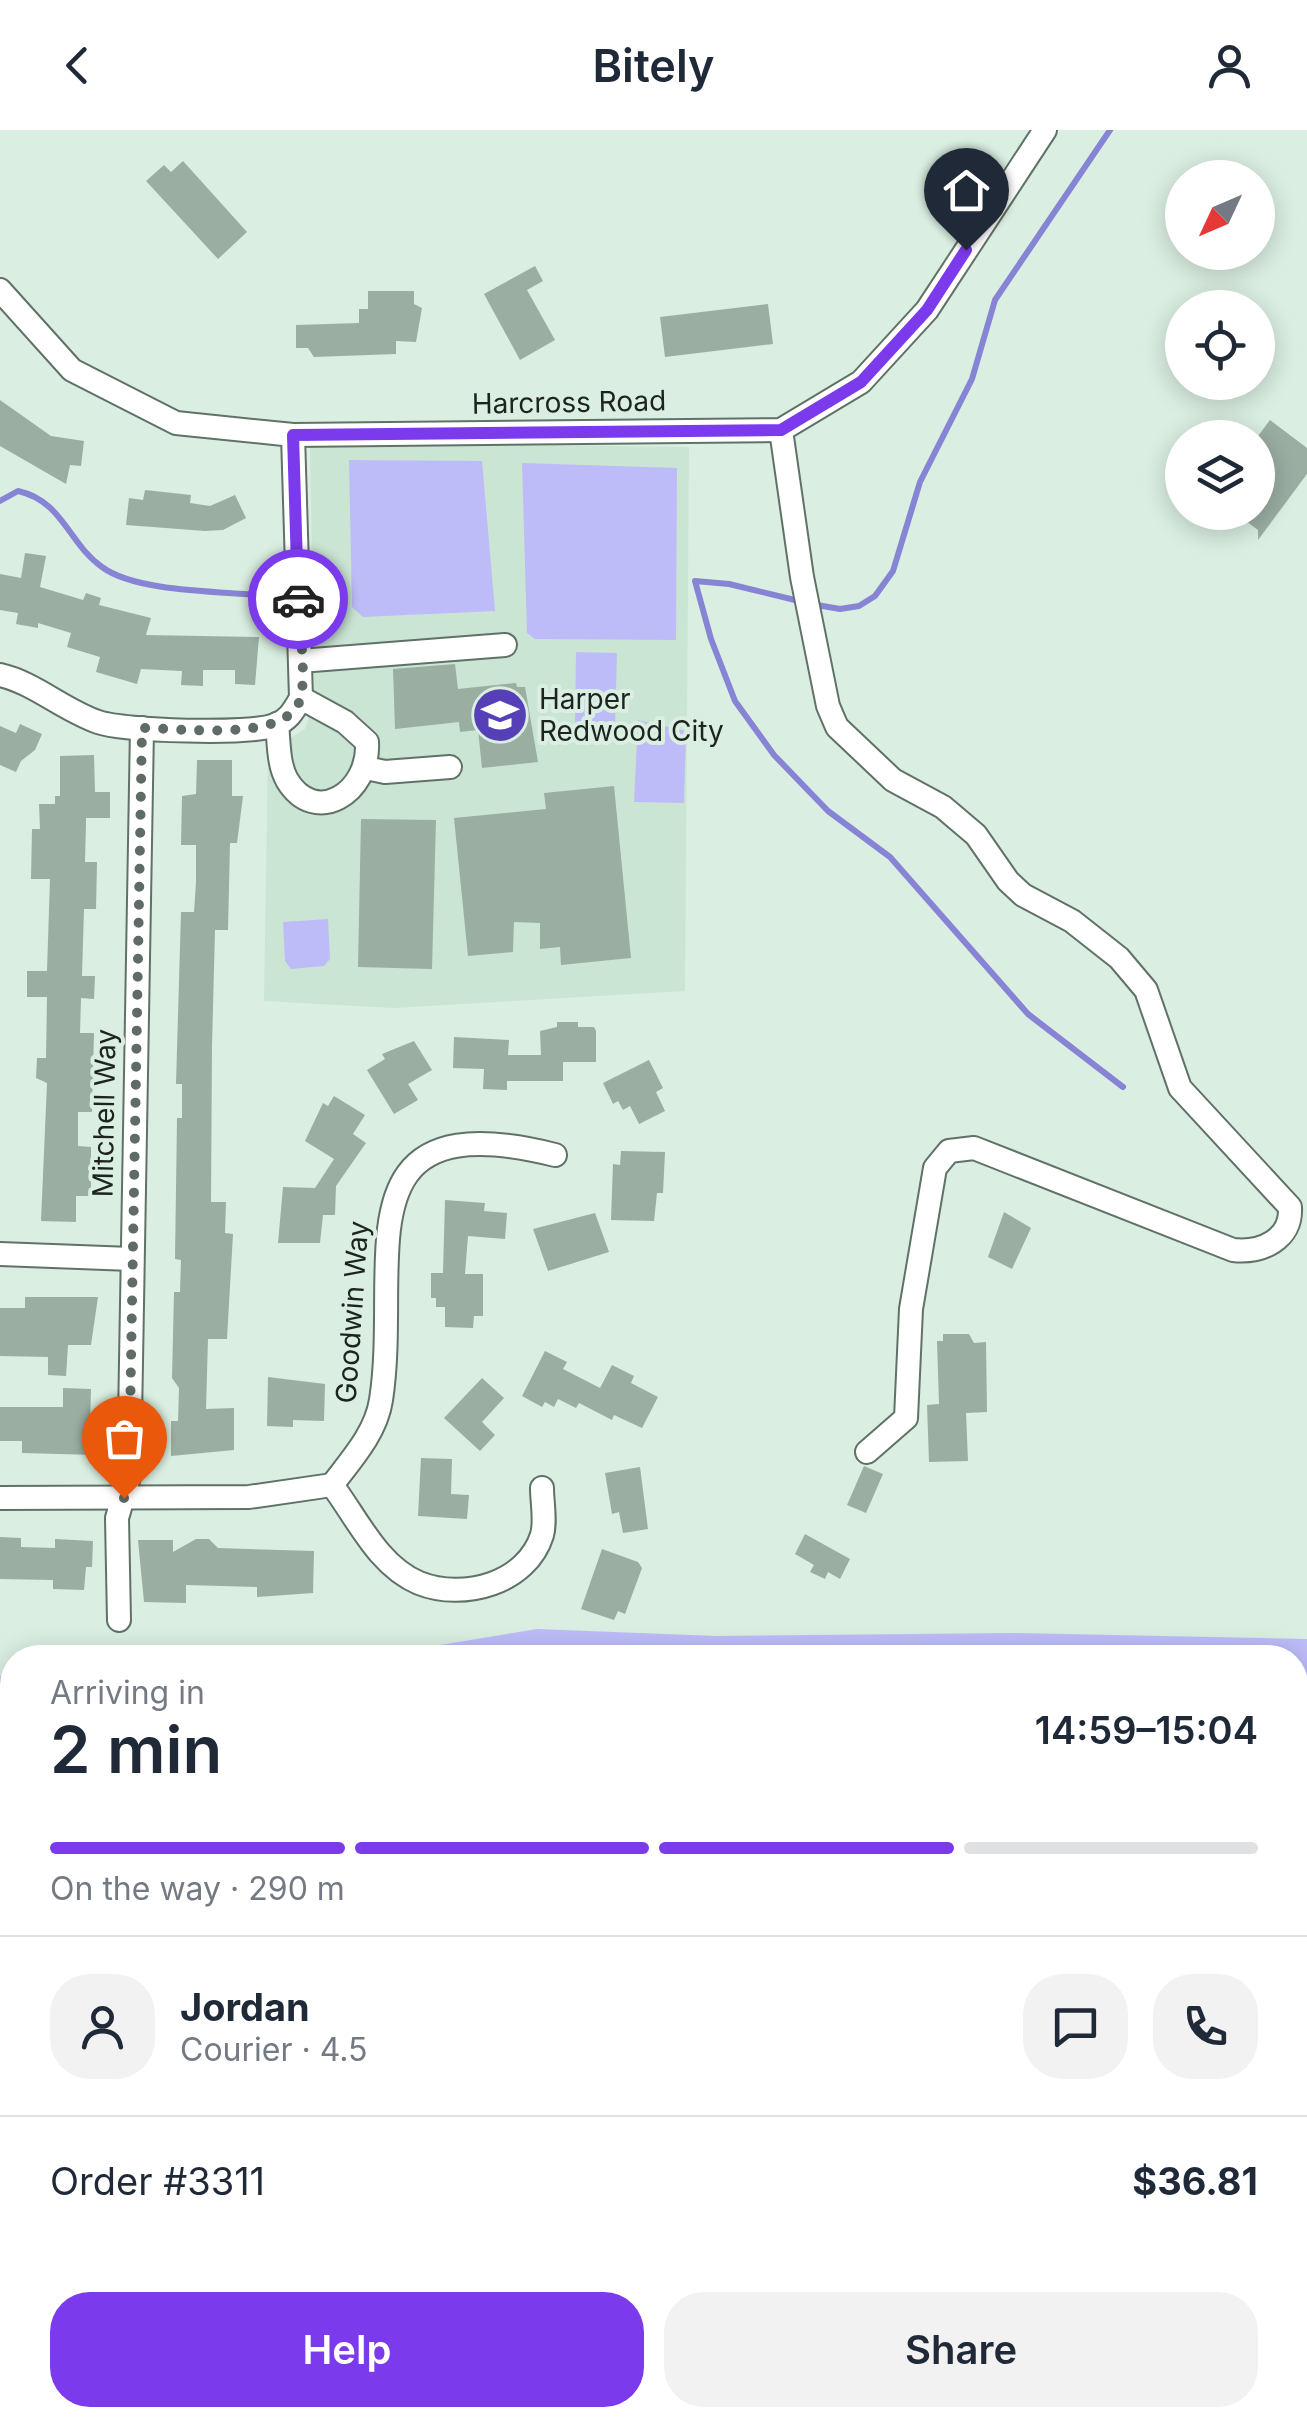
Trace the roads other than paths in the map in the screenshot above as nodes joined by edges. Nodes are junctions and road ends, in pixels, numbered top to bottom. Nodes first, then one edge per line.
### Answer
1 (1045, 130) edge
2 (0, 290) edge
3 (781, 430) junction
4 (293, 435) junction
5 (505, 646) dead end
6 (300, 660) junction
7 (0, 675) edge
8 (301, 698) junction
9 (277, 724) junction
10 (142, 728) junction
11 (450, 767) dead end
12 (366, 768) junction
13 (555, 1155) dead end
14 (0, 1254) edge
15 (131, 1260) junction
16 (867, 1452) dead end
17 (332, 1485) junction
18 (542, 1488) dead end
19 (0, 1498) edge
20 (124, 1498) junction
21 (118, 1620) dead end

1 - 3 street
2 - 4 street, Harcross Road
3 - 4 street, Harcross Road
3 - 16 street
4 - 6 street
5 - 6 street
6 - 8 street
7 - 10 street
8 - 9 street
8 - 12 street
9 - 10 street
9 - 12 street
10 - 15 street, Mitchell Way
11 - 12 street
13 - 17 street, Goodwin Way
14 - 15 street
15 - 20 street, Mitchell Way
17 - 18 street
17 - 20 street
19 - 20 street
20 - 21 street, Mitchell Way

